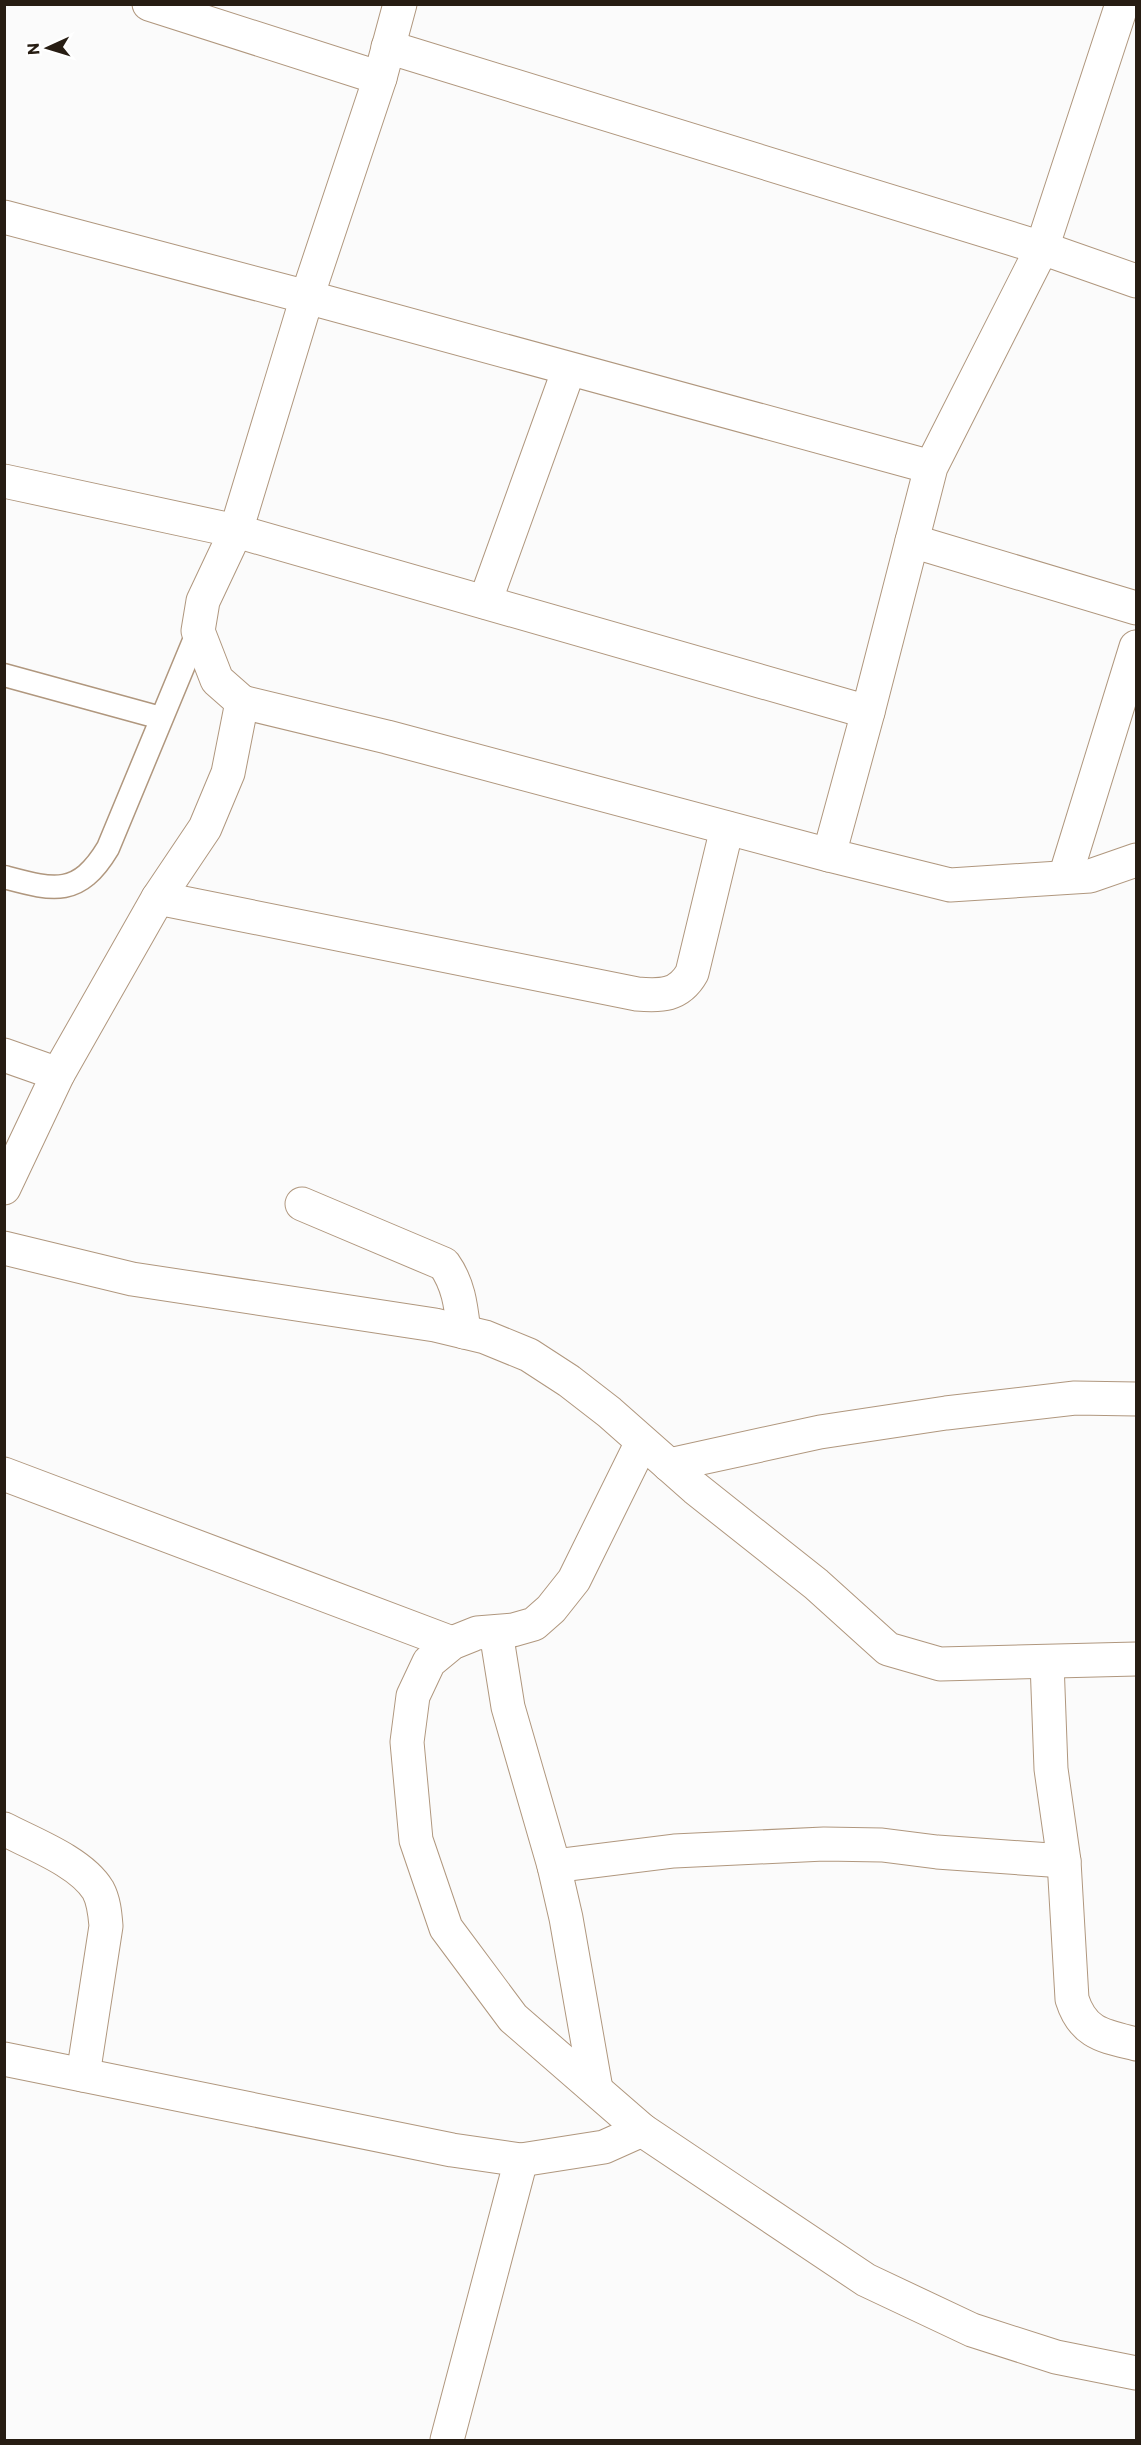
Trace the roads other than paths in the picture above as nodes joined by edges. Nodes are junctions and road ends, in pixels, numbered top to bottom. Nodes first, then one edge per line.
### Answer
1 (149, 4) edge
2 (400, 4) edge
3 (1122, 4) edge
4 (384, 63) junction
5 (4, 217) edge
6 (1042, 248) junction
7 (1137, 281) edge
8 (307, 297) junction
9 (569, 369) junction
10 (931, 467) junction
11 (4, 481) edge
12 (236, 531) junction
13 (912, 541) junction
14 (485, 602) junction
15 (1137, 608) edge
16 (198, 631) junction
17 (1137, 647) edge
18 (4, 675) edge
19 (242, 702) junction
20 (868, 712) junction
21 (161, 718) junction
22 (727, 828) junction
23 (829, 855) junction
24 (1137, 860) edge
25 (1065, 877) junction
26 (4, 878) edge
27 (158, 898) junction
28 (4, 1055) edge
29 (58, 1074) junction
30 (4, 1188) edge
31 (302, 1204) dead end
32 (4, 1248) edge
33 (464, 1332) junction
34 (1137, 1399) edge
35 (642, 1442) junction
36 (669, 1465) junction
37 (4, 1474) edge
38 (496, 1632) junction
39 (452, 1643) junction
40 (1137, 1659) edge
41 (1047, 1662) junction
42 (4, 1829) edge
43 (1064, 1861) junction
44 (554, 1866) junction
45 (1137, 2044) edge
46 (4, 2059) edge
47 (83, 2074) junction
48 (596, 2089) junction
49 (642, 2130) junction
50 (521, 2160) junction
51 (1137, 2373) edge
52 (447, 2440) edge

1 - 4 street
2 - 4 street
3 - 6 street
4 - 6 street
4 - 8 street
5 - 8 street
6 - 7 street
6 - 10 street
8 - 9 street
8 - 12 street
9 - 10 street
9 - 14 street
10 - 13 street
11 - 12 street
12 - 14 street
12 - 16 street
13 - 15 street
13 - 20 street
14 - 20 street
16 - 19 street
16 - 21 lane
17 - 25 street
18 - 21 lane
19 - 22 street
19 - 27 street
20 - 23 street
21 - 26 lane
22 - 23 street
22 - 27 street
23 - 25 street
24 - 25 street
27 - 29 street
28 - 29 street
29 - 30 street
31 - 33 street
32 - 33 street
33 - 35 street
34 - 36 street
35 - 36 street
35 - 38 street
36 - 41 street
37 - 39 street
38 - 39 street
38 - 44 street
39 - 48 street
40 - 41 street
41 - 43 street
42 - 47 street
43 - 44 street
43 - 45 street
44 - 48 street
46 - 47 street
47 - 50 street
48 - 49 street
49 - 50 street
49 - 51 street
50 - 52 street

